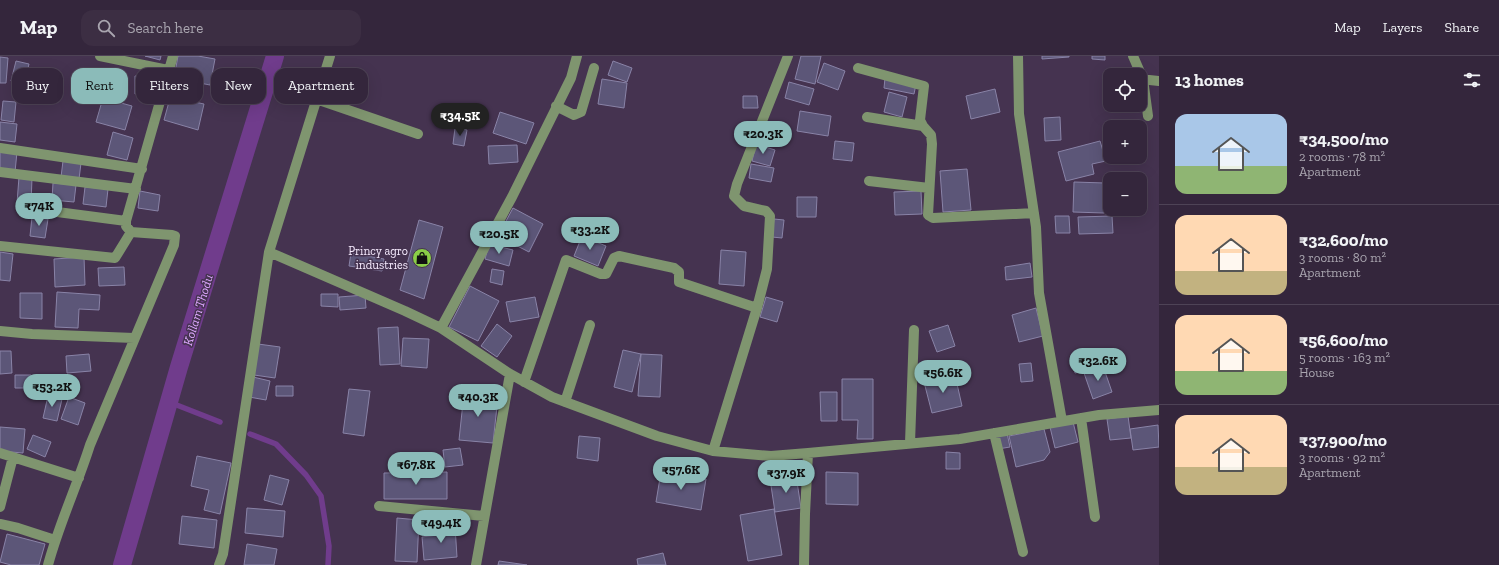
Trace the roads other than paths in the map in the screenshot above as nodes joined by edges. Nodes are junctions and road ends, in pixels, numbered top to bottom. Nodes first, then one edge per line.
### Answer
1 (100, 56) edge
2 (173, 56) edge
3 (330, 56) edge
4 (577, 56) edge
5 (788, 56) edge
6 (1018, 56) edge
7 (1133, 56) edge
8 (158, 68) edge
9 (169, 68) edge
10 (326, 68) edge
11 (594, 68) dead end
12 (858, 68) dead end
13 (1137, 68) edge
14 (1147, 80) edge
15 (1159, 81) edge
16 (159, 104) edge
17 (314, 104) edge
18 (331, 104) edge
19 (556, 106) junction
20 (1147, 111) edge
21 (1148, 116) dead end
22 (867, 117) dead end
23 (923, 126) junction
24 (418, 134) dead end
25 (0, 148) edge
26 (142, 168) junction
27 (0, 172) edge
28 (869, 181) dead end
29 (929, 188) junction
30 (136, 189) junction
31 (42, 210) dead end
32 (1034, 212) junction
33 (126, 221) junction
34 (131, 232) junction
35 (0, 246) edge
36 (269, 252) junction
37 (757, 308) junction
38 (590, 325) dead end
39 (441, 328) junction
40 (914, 330) dead end
41 (0, 331) edge
42 (134, 338) junction
43 (510, 374) junction
44 (524, 382) junction
45 (566, 402) junction
46 (1159, 410) edge
47 (1081, 418) junction
48 (1062, 421) junction
49 (994, 433) junction
50 (910, 444) junction
51 (713, 450) junction
52 (0, 453) edge
53 (808, 453) junction
54 (13, 457) junction
55 (79, 478) junction
56 (379, 506) dead end
57 (0, 507) edge
58 (484, 516) junction
59 (1095, 516) dead end
60 (0, 524) edge
61 (54, 540) junction
62 (1023, 552) dead end
63 (48, 565) edge
64 (219, 565) edge
65 (476, 565) edge
66 (804, 565) edge

1 - 8 street
2 - 9 street
3 - 10 street
4 - 19 street
5 - 37 street
6 - 32 street
7 - 13 street
11 - 19 street
12 - 23 street
14 - 15 street
16 - 26 street
17 - 36 street
18 - 24 street
19 - 39 street
20 - 21 street
22 - 23 street
23 - 29 street
25 - 26 street
26 - 30 street
27 - 30 street
28 - 29 street
29 - 32 street
30 - 33 street
31 - 33 street
32 - 48 street
33 - 34 street
34 - 35 street
34 - 42 street
36 - 39 street
36 - 64 street
37 - 44 street
37 - 51 street
38 - 45 street
39 - 43 street
40 - 50 street
41 - 42 street
42 - 55 street
43 - 44 street
43 - 58 street
44 - 45 street
45 - 51 street
46 - 47 street
47 - 48 street
47 - 59 street
48 - 49 street
49 - 50 street
49 - 62 street
50 - 53 street
51 - 53 street
52 - 54 street
53 - 66 street
54 - 55 street
54 - 57 street
55 - 61 street
56 - 58 street
58 - 65 street
60 - 61 street
61 - 63 street

